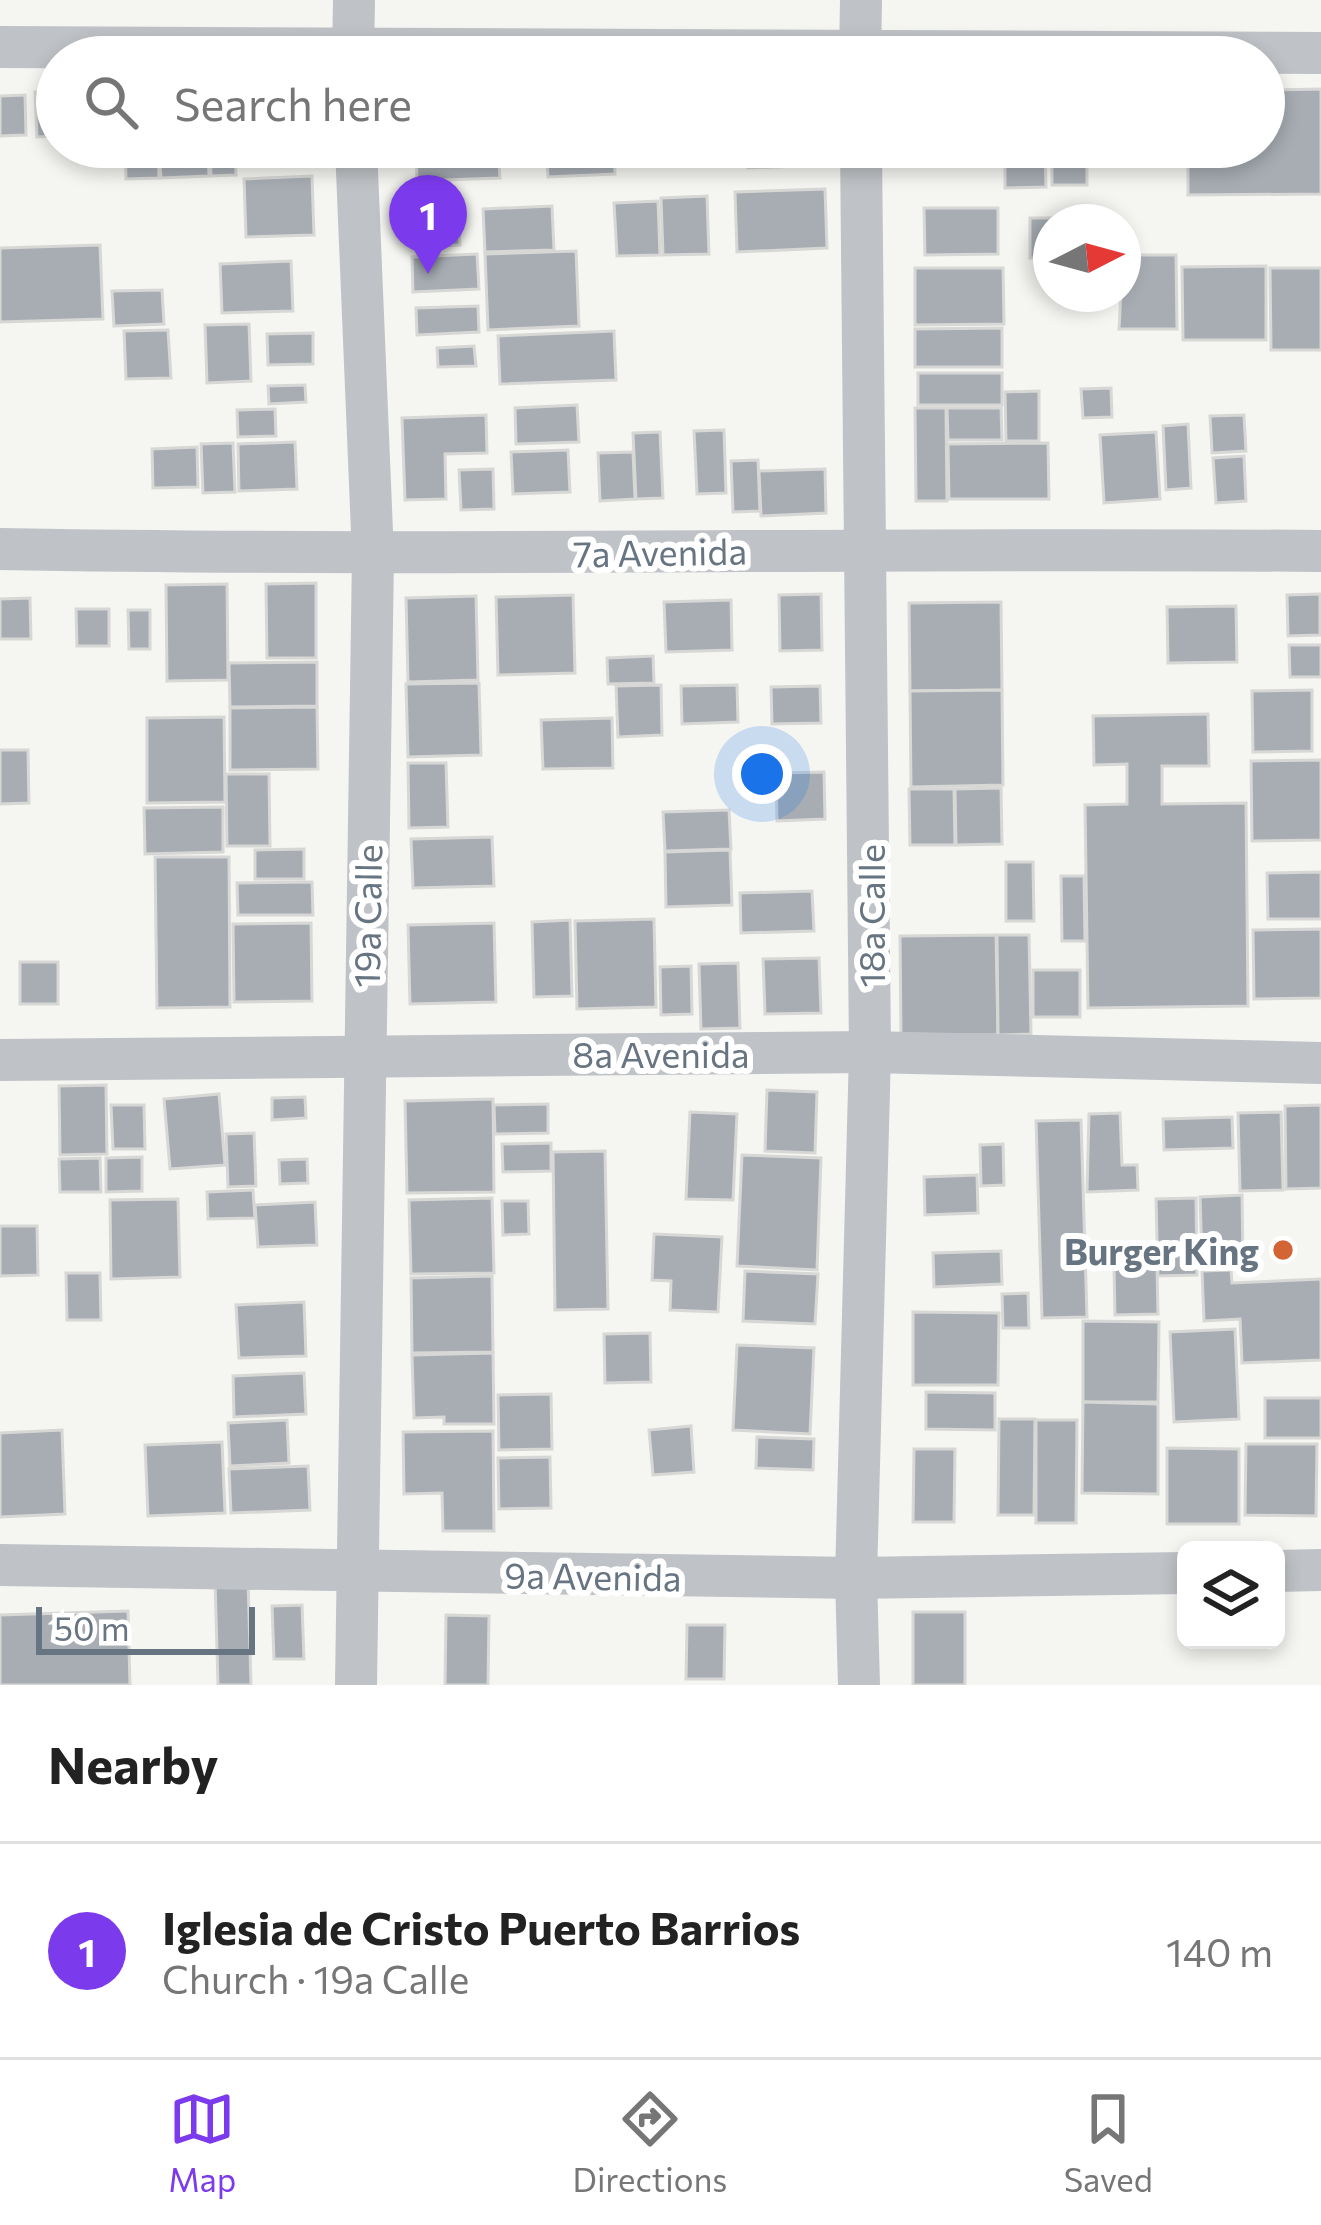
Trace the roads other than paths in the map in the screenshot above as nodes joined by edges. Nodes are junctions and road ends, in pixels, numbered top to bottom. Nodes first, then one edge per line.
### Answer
1 (354, 0) edge
2 (861, 0) edge
3 (353, 36) edge
4 (860, 36) edge
5 (0, 47) edge
6 (36, 48) edge
7 (1285, 53) edge
8 (1321, 53) edge
9 (357, 168) edge
10 (861, 168) edge
11 (868, 547) junction
12 (0, 549) edge
13 (1321, 551) edge
14 (373, 556) junction
15 (870, 1052) junction
16 (363, 1055) junction
17 (0, 1060) edge
18 (1321, 1063) edge
19 (0, 1565) edge
20 (1321, 1570) edge
21 (358, 1571) junction
22 (1285, 1571) edge
23 (1177, 1573) edge
24 (856, 1578) junction
25 (356, 1685) edge
26 (859, 1685) edge

1 - 3 street
2 - 4 street
5 - 6 street
7 - 8 street
9 - 14 street, 19a Calle
10 - 11 street, 18a Calle
11 - 13 street, 7a Avenida
11 - 14 street, 7a Avenida
11 - 15 street, 18a Calle
12 - 14 street, 7a Avenida
14 - 16 street, 19a Calle
15 - 16 street, 8a Avenida
15 - 18 street, 8a Avenida
15 - 24 street, 18a Calle
16 - 17 street, 8a Avenida
16 - 21 street, 19a Calle
19 - 21 street, 9a Avenida
20 - 22 street
21 - 24 street, 9a Avenida
21 - 25 street, 19a Calle
23 - 24 street, 9a Avenida
24 - 26 street, 18a Calle

